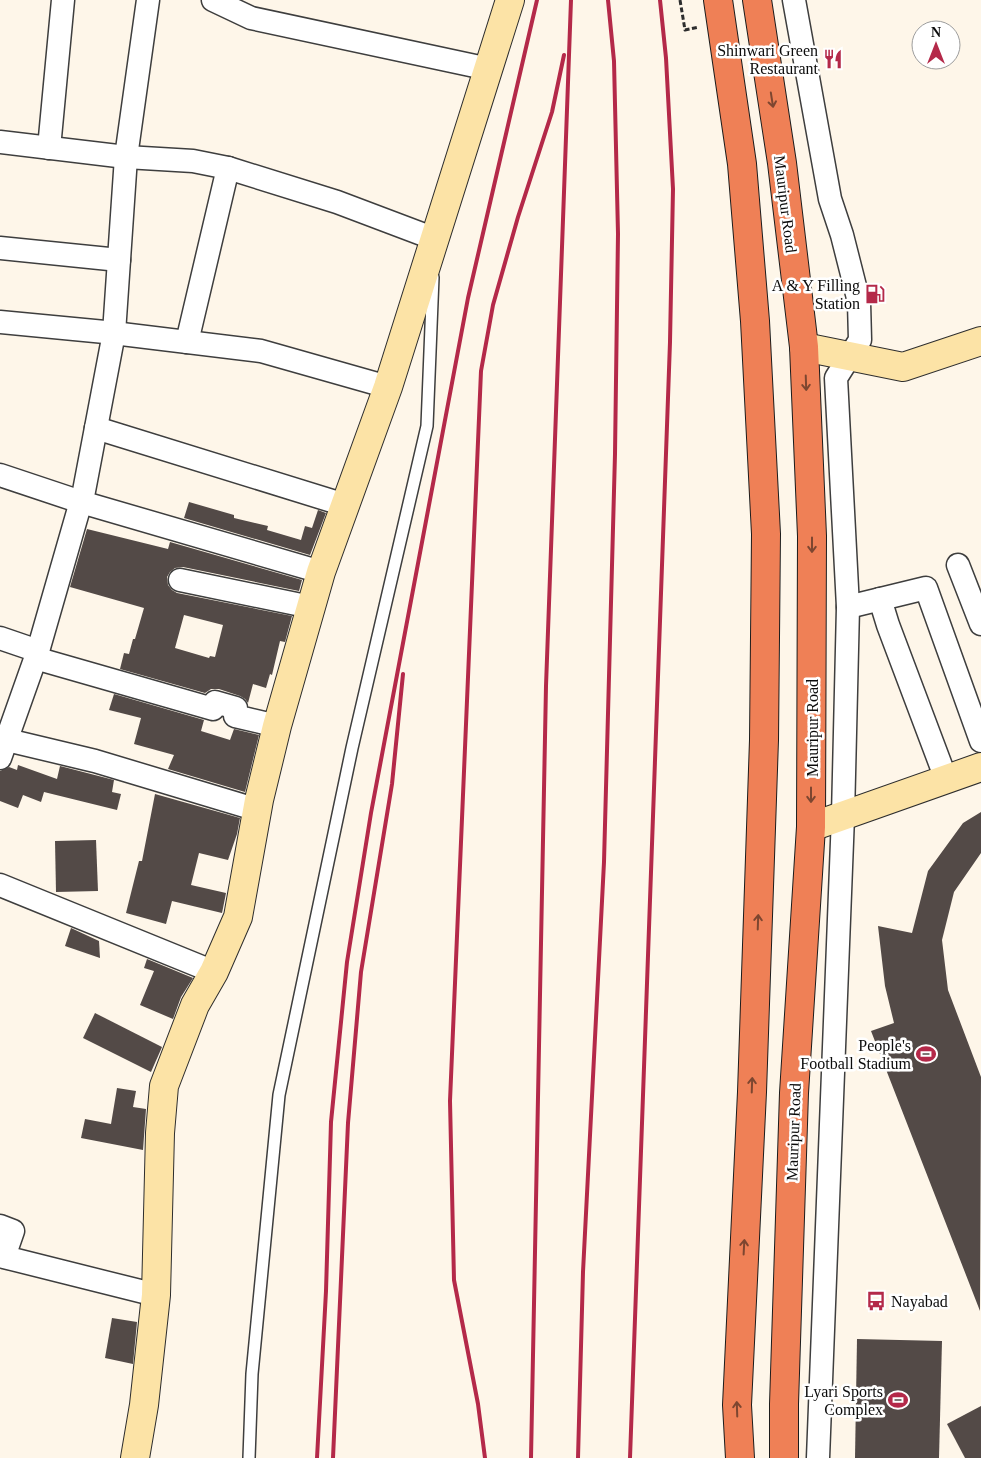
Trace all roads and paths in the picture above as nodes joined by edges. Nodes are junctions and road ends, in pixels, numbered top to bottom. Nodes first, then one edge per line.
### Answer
1 (63, 0) edge
2 (148, 0) edge
3 (213, 0) edge
4 (510, 0) edge
5 (680, 0) edge
6 (718, 0) edge
7 (757, 0) edge
8 (794, 0) edge
9 (685, 30) dead end
10 (489, 69) junction
11 (0, 142) edge
12 (49, 148) junction
13 (126, 157) junction
14 (228, 168) junction
15 (435, 239) junction
16 (0, 248) edge
17 (119, 260) junction
18 (0, 322) edge
19 (114, 333) junction
20 (981, 341) edge
21 (187, 342) junction
22 (804, 347) junction
23 (851, 356) junction
24 (388, 386) junction
25 (96, 428) junction
26 (0, 475) edge
27 (81, 502) junction
28 (345, 505) junction
29 (958, 565) dead end
30 (321, 572) junction
31 (180, 580) dead end
32 (880, 599) junction
33 (311, 607) junction
34 (848, 607) junction
35 (981, 624) edge
36 (0, 638) edge
37 (36, 655) junction
38 (277, 726) junction
39 (981, 741) edge
40 (3, 749) edge
41 (981, 767) edge
42 (946, 779) junction
43 (258, 810) junction
44 (843, 816) junction
45 (811, 827) junction
46 (0, 885) edge
47 (214, 972) junction
48 (0, 1226) edge
49 (2, 1260) edge
50 (156, 1295) junction
51 (135, 1458) edge
52 (249, 1458) edge
53 (740, 1458) edge
54 (784, 1458) edge
55 (818, 1458) edge

1 - 12 street
2 - 13 street
3 - 10 street
4 - 10 street
5 - 9 path
53 -> 6 highway
7 -> 22 highway, Mauripur Road
8 - 23 street
10 - 15 street
11 - 12 street
12 - 13 street
13 - 14 street
13 - 17 street
14 - 15 street
14 - 21 street
15 - 24 street
15 - 52 lane
16 - 17 street
17 - 19 street
18 - 19 street
19 - 21 street
19 - 25 street
20 - 23 street
21 - 24 street
22 - 23 street
22 -> 45 highway, Mauripur Road
23 - 34 street
24 - 28 street
25 - 27 street
25 - 28 street
26 - 27 street
27 - 30 street
27 - 37 street
28 - 30 street
29 - 35 street
30 - 33 street
31 - 33 street
32 - 34 street
32 - 39 street
32 - 42 street
33 - 38 street
34 - 44 street
36 - 37 street
37 - 38 street
37 - 40 street
38 - 43 street
40 - 43 street
41 - 42 street
42 - 44 street
43 - 47 street
44 - 45 street
44 - 55 street
45 - 54 highway, Mauripur Road
46 - 47 street
47 - 50 street
48 - 49 street
49 - 50 street
50 - 51 street

